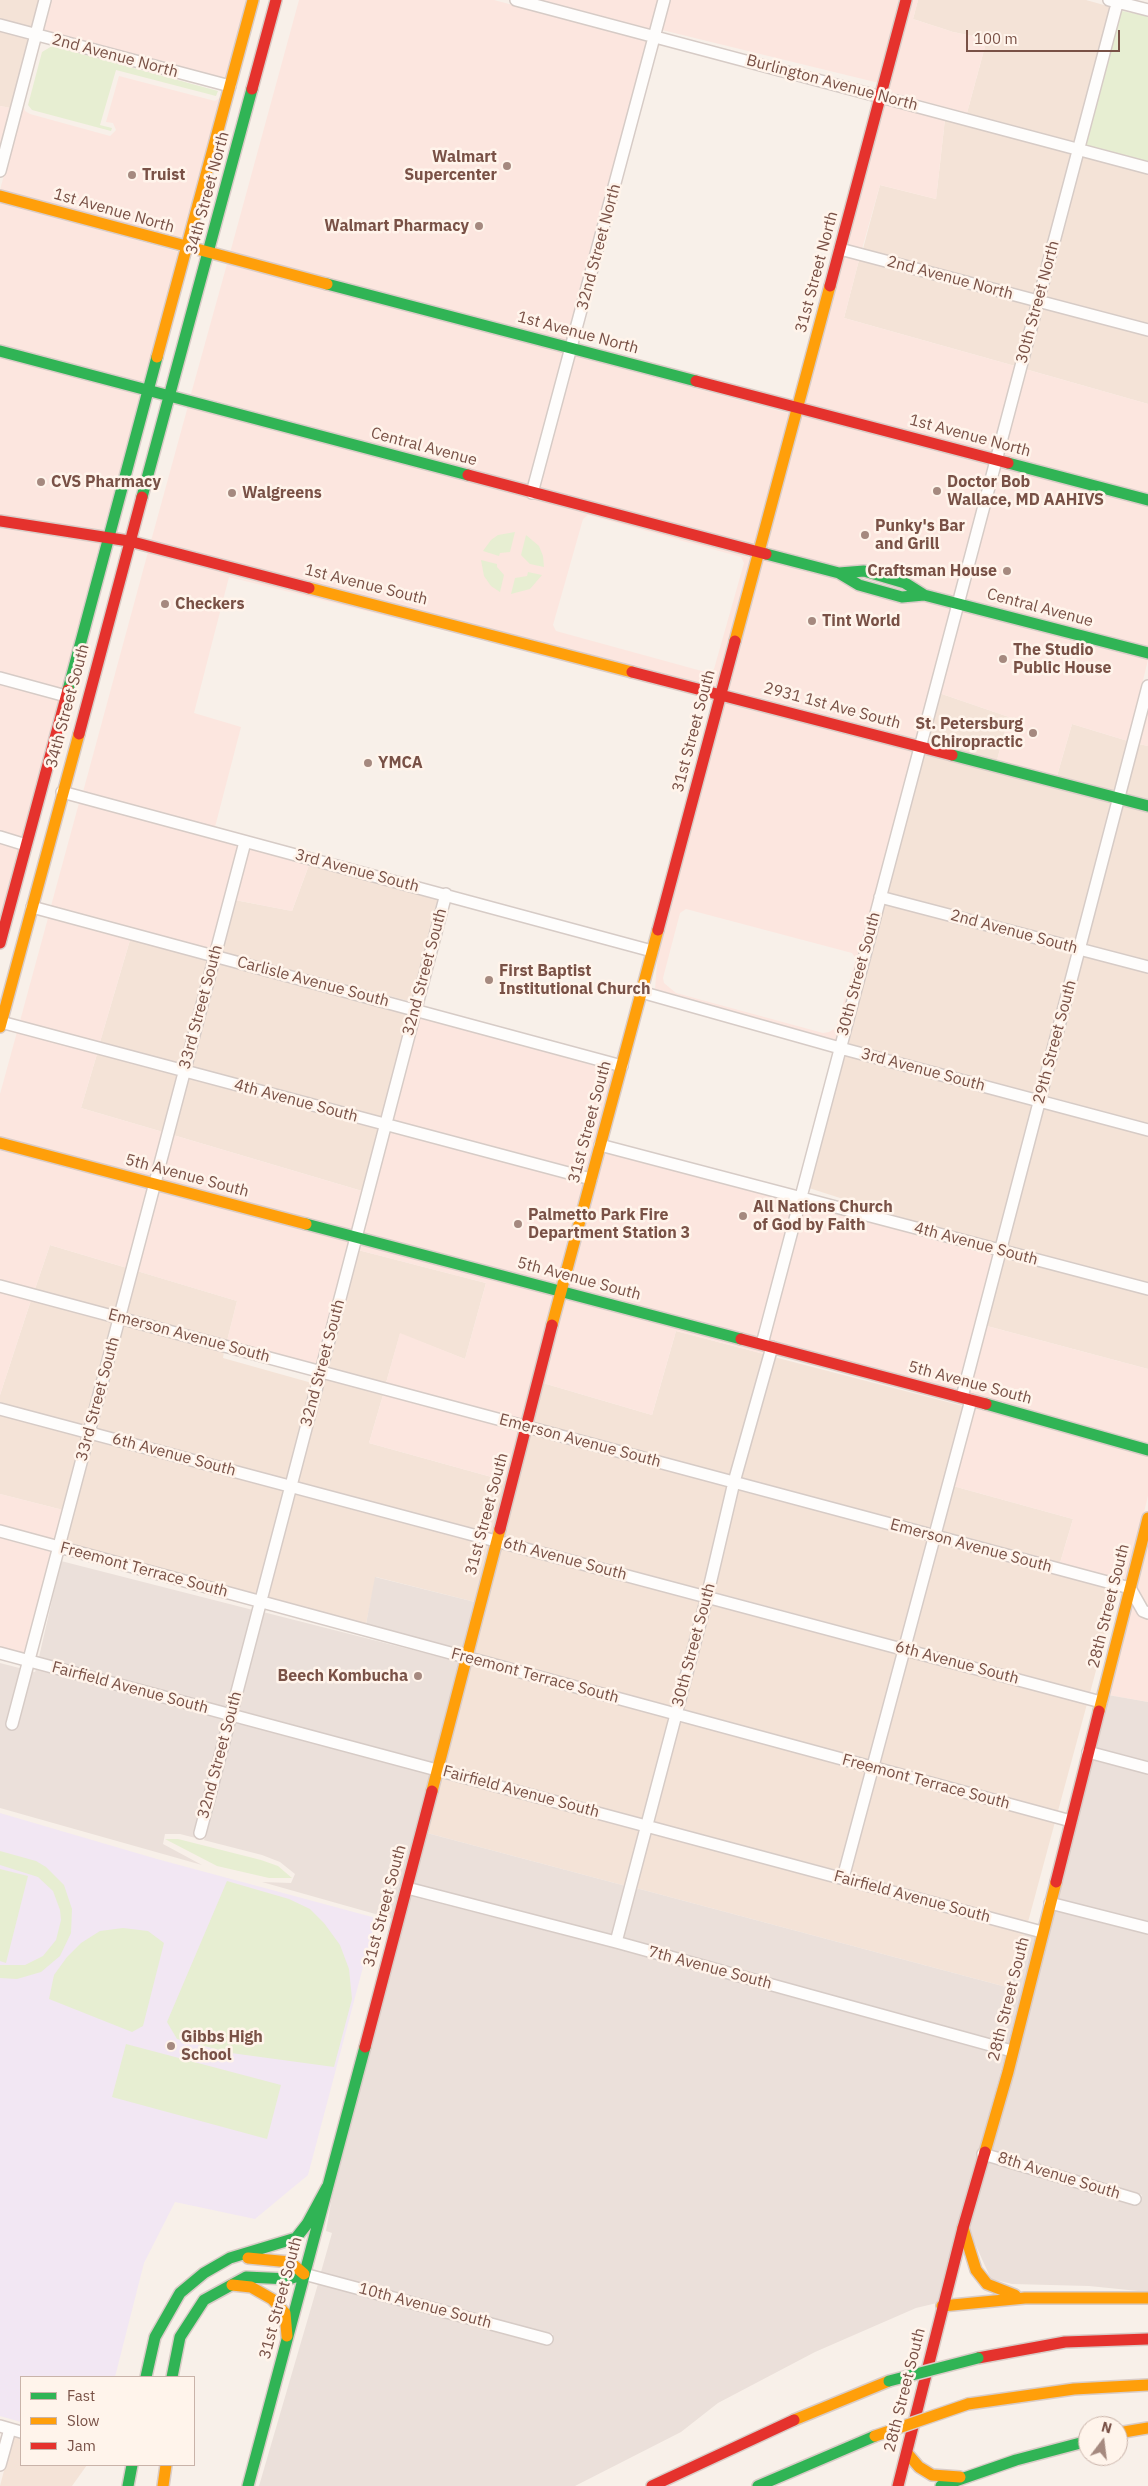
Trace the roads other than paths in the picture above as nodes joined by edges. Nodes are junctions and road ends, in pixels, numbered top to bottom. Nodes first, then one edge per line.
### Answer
1 (45, 0) edge
2 (253, 0) edge
3 (276, 0) edge
4 (516, 0) edge
5 (664, 0) edge
6 (906, 0) edge
7 (1115, 1) edge
8 (1148, 10) edge
9 (0, 25) edge
10 (36, 34) junction
11 (655, 36) junction
12 (242, 41) junction
13 (230, 86) junction
14 (881, 95) junction
15 (248, 105) junction
16 (1078, 150) junction
17 (1148, 168) edge
18 (0, 171) edge
19 (0, 196) edge
20 (186, 247) junction
21 (840, 249) junction
22 (208, 253) junction
23 (1038, 301) junction
24 (1148, 330) edge
25 (571, 348) junction
26 (0, 351) edge
27 (148, 389) junction
28 (169, 394) junction
29 (798, 408) junction
30 (995, 460) junction
31 (532, 493) junction
32 (1148, 500) edge
33 (0, 521) edge
34 (107, 538) junction
35 (129, 541) junction
36 (760, 552) junction
37 (958, 604) junction
38 (88, 609) junction
39 (1148, 654) edge
40 (95, 669) junction
41 (0, 678) edge
42 (1148, 686) edge
43 (721, 694) junction
44 (66, 696) junction
45 (62, 708) junction
46 (921, 746) junction
47 (62, 792) junction
48 (1119, 798) junction
49 (1148, 806) edge
50 (0, 837) edge
51 (245, 842) junction
52 (26, 845) junction
53 (446, 894) junction
54 (880, 897) junction
55 (32, 907) junction
56 (26, 931) junction
57 (0, 943) edge
58 (1080, 949) junction
59 (652, 951) junction
60 (215, 956) junction
61 (1148, 967) edge
62 (641, 992) junction
63 (415, 1010) junction
64 (1, 1024) edge
65 (840, 1048) junction
66 (622, 1066) junction
67 (185, 1071) junction
68 (1040, 1100) junction
69 (386, 1124) junction
70 (1148, 1130) edge
71 (0, 1143) edge
72 (600, 1145) junction
73 (591, 1179) junction
74 (155, 1184) junction
75 (801, 1198) junction
76 (356, 1237) junction
77 (1001, 1250) junction
78 (0, 1286) edge
79 (1148, 1289) edge
80 (561, 1292) junction
81 (119, 1318) junction
82 (767, 1346) junction
83 (321, 1372) junction
84 (966, 1399) junction
85 (0, 1409) edge
86 (526, 1427) junction
87 (89, 1433) junction
88 (1148, 1450) edge
89 (734, 1482) junction
90 (291, 1486) junction
91 (1148, 1518) edge
92 (0, 1531) edge
93 (934, 1536) junction
94 (496, 1541) junction
95 (59, 1547) junction
96 (1130, 1588) junction
97 (707, 1597) junction
98 (260, 1602) junction
99 (1148, 1612) edge
100 (904, 1650) junction
101 (0, 1653) edge
102 (466, 1657) junction
103 (29, 1661) junction
104 (1101, 1702) junction
105 (676, 1714) junction
106 (231, 1715) junction
107 (12, 1724) dead end
108 (1088, 1752) junction
109 (873, 1767) junction
110 (1148, 1768) edge
111 (437, 1770) junction
112 (1071, 1820) junction
113 (647, 1826) junction
114 (200, 1833) dead end
115 (843, 1878) junction
116 (407, 1888) junction
117 (1050, 1903) junction
118 (1148, 1928) edge
119 (1042, 1932) junction
120 (616, 1942) junction
121 (1012, 2051) junction
122 (983, 2154) junction
123 (327, 2187) junction
124 (1135, 2199) dead end
125 (962, 2228) junction
126 (230, 2258) junction
127 (304, 2274) junction
128 (232, 2285) junction
129 (1025, 2298) junction
130 (1148, 2298) edge
131 (942, 2306) junction
132 (287, 2336) junction
133 (547, 2338) dead end
134 (1148, 2339) edge
135 (146, 2376) edge
136 (172, 2376) edge
137 (1148, 2385) edge
138 (1148, 2428) edge
139 (10, 2429) edge
140 (1128, 2431) edge
141 (1078, 2443) edge
142 (907, 2453) junction
143 (0, 2466) edge
144 (132, 2466) edge
145 (166, 2466) edge
146 (966, 2477) junction
147 (128, 2486) edge
148 (163, 2486) edge
149 (248, 2486) edge
150 (652, 2486) edge
151 (758, 2486) edge
152 (898, 2486) edge
153 (941, 2486) edge

1 - 10 street
2 - 12 main road, 34th Street North
3 - 15 main road, 34th Street North
4 - 11 street, Burlington Avenue North
5 - 11 street, 32nd Street North
6 - 14 main road, 31st Street North
7 - 8 street
7 - 16 street, 30th Street North
9 - 10 street, 2nd Avenue North
10 - 13 street, 2nd Avenue North
10 - 18 street
11 - 14 street, Burlington Avenue North
11 - 25 street, 32nd Street North
12 - 13 main road, 34th Street North
12 - 15 main road
13 - 20 main road, 34th Street North
14 - 16 street, Burlington Avenue North
14 - 21 main road, 31st Street North
15 - 22 main road, 34th Street North
16 - 17 street, Burlington Avenue North
16 - 23 street, 30th Street North
19 - 20 main road, 1st Avenue North
20 - 22 main road, 1st Avenue North
20 - 27 main road, 34th Street North
21 - 23 street, 2nd Avenue North
21 - 29 main road, 31st Street North
22 - 25 main road, 1st Avenue North
22 - 28 main road, 34th Street North
23 - 24 street, 2nd Avenue North
23 - 30 street, 30th Street North
25 - 29 main road, 1st Avenue North
25 - 31 street, 32nd Street North
26 - 27 main road, Central Avenue
27 - 28 main road, Central Avenue
27 - 34 main road, 34th Street South
28 - 31 main road, Central Avenue
28 - 35 main road, 34th Street South
29 - 30 main road, 1st Avenue North
29 - 36 main road, 31st Street North
30 - 32 main road, 1st Avenue North
30 - 37 street, 30th Street North
31 - 36 main road, Central Avenue
33 - 34 main road, 1st Avenue South
34 - 35 main road, 1st Avenue South
34 - 38 main road, 34th Street South
35 - 40 main road, 34th Street South
35 - 43 main road, 1st Avenue South
36 - 37 main road, Central Avenue
36 - 43 main road, 31st Street South
37 - 39 main road, Central Avenue
37 - 46 street, 30th Street South
38 - 40 main road
38 - 44 main road, 34th Street South
40 - 47 main road, 34th Street South
41 - 44 street
42 - 48 street, 29th Street South
43 - 46 main road, 2931 1st Ave South
43 - 59 main road, 31st Street South
44 - 45 main road, 34th Street South
45 - 47 main road
45 - 52 main road, 34th Street South
46 - 48 main road, 2931 1st Ave South
46 - 54 street, 30th Street South
47 - 51 street, 3rd Avenue South
47 - 55 main road, 34th Street South
48 - 49 main road
48 - 58 street, 29th Street South
50 - 52 street
51 - 53 street, 3rd Avenue South
51 - 60 street, 33rd Street South
52 - 56 main road
52 - 57 main road, 34th Street South
53 - 59 street, 3rd Avenue South
53 - 63 street, 32nd Street South
54 - 58 street, 2nd Avenue South
54 - 65 street, 30th Street South
55 - 56 main road, 34th Street South
55 - 60 street, Carlisle Avenue South
56 - 64 main road, 34th Street South
58 - 61 street, 2nd Avenue South
58 - 68 street, 29th Street South
59 - 62 main road, 31st Street South
60 - 63 street, Carlisle Avenue South
60 - 67 street, 33rd Street South
62 - 65 street, 3rd Avenue South
62 - 66 main road, 31st Street South
63 - 66 street, Carlisle Avenue South
63 - 69 street, 32nd Street South
64 - 67 street, 4th Avenue South
65 - 68 street, 3rd Avenue South
65 - 75 street, 30th Street South
66 - 72 main road, 31st Street South
67 - 69 street, 4th Avenue South
67 - 74 street, 33rd Street South
68 - 70 street, 3rd Avenue South
68 - 77 street, 29th Street South
69 - 73 street, 4th Avenue South
69 - 76 street, 32nd Street South
71 - 74 main road, 5th Avenue South
72 - 73 main road, 31st Street South
72 - 75 street, 4th Avenue South
73 - 80 main road, 31st Street South
74 - 76 main road, 5th Avenue South
74 - 81 street, 33rd Street South
75 - 77 street, 4th Avenue South
75 - 82 street, 30th Street South
76 - 80 main road, 5th Avenue South
76 - 83 street, 32nd Street South
77 - 79 street, 4th Avenue South
77 - 84 street, 29th Street South
78 - 81 street, Emerson Avenue South
80 - 82 main road, 5th Avenue South
80 - 86 main road, 31st Street South
81 - 83 street, Emerson Avenue South
81 - 87 street, 33rd Street South
82 - 84 main road, 5th Avenue South
82 - 89 street, 30th Street South
83 - 86 street, Emerson Avenue South
83 - 90 street, 32nd Street South
84 - 88 main road, 5th Avenue South
84 - 93 street, 29th Street South
85 - 87 street, 6th Avenue South
86 - 89 street, Emerson Avenue South
86 - 94 main road, 31st Street South
87 - 90 street, 6th Avenue South
87 - 95 street, 33rd Street South
89 - 93 street, Emerson Avenue South
89 - 97 street, 30th Street South
90 - 94 street, 6th Avenue South
90 - 98 street, 32nd Street South
91 - 96 main road, 28th Street South
92 - 95 street, Freemont Terrace South
93 - 96 street, Emerson Avenue South
93 - 100 street, 29th Street South
94 - 97 street, 6th Avenue South
94 - 102 main road, 31st Street South
95 - 98 street, Freemont Terrace South
95 - 103 street, 33rd Street South
96 - 99 street
96 - 104 main road, 28th Street South
97 - 100 street, 6th Avenue South
97 - 105 street, 30th Street South
98 - 102 street, Freemont Terrace South
98 - 106 street, 32nd Street South
100 - 104 street, 6th Avenue South
100 - 109 street, 29th Street South
101 - 103 street, Fairfield Avenue South
102 - 105 street, Freemont Terrace South
102 - 111 main road, 31st Street South
103 - 106 street, Fairfield Avenue South
103 - 107 street, 33rd Street South
104 - 108 main road, 28th Street South
105 - 109 street, Freemont Terrace South
105 - 113 street, 30th Street South
106 - 111 street, Fairfield Avenue South
106 - 114 street, 32nd Street South
108 - 110 street
108 - 112 main road, 28th Street South
109 - 112 street, Freemont Terrace South
109 - 115 street, 29th Street South
111 - 113 street, Fairfield Avenue South
111 - 116 main road, 31st Street South
112 - 117 main road, 28th Street South
113 - 115 street, Fairfield Avenue South
113 - 120 street, 30th Street South
115 - 119 street, Fairfield Avenue South
116 - 120 street, 7th Avenue South
116 - 123 main road, 31st Street South
117 - 118 street
117 - 119 main road, 28th Street South
119 - 121 main road, 28th Street South
120 - 121 street, 7th Avenue South
121 - 122 main road, 28th Street South
122 - 124 street, 8th Avenue South
122 - 125 main road, 28th Street South
123 - 126 main road
123 - 127 main road, 31st Street South
125 - 129 main road
125 - 131 main road, 28th Street South
126 - 127 main road
126 - 135 main road
127 - 128 main road
127 - 132 main road, 31st Street South
127 - 133 street, 10th Avenue South
128 - 132 main road
128 - 136 main road
129 - 130 main road
129 - 131 main road
131 - 142 main road, 28th Street South
132 - 149 main road, 31st Street South
134 - 150 main road, bridge
137 - 151 main road, bridge
138 - 140 main road
139 - 143 street
141 - 146 main road
142 - 146 main road
142 - 152 main road, 28th Street South
144 - 147 main road
145 - 148 main road
146 - 153 main road

